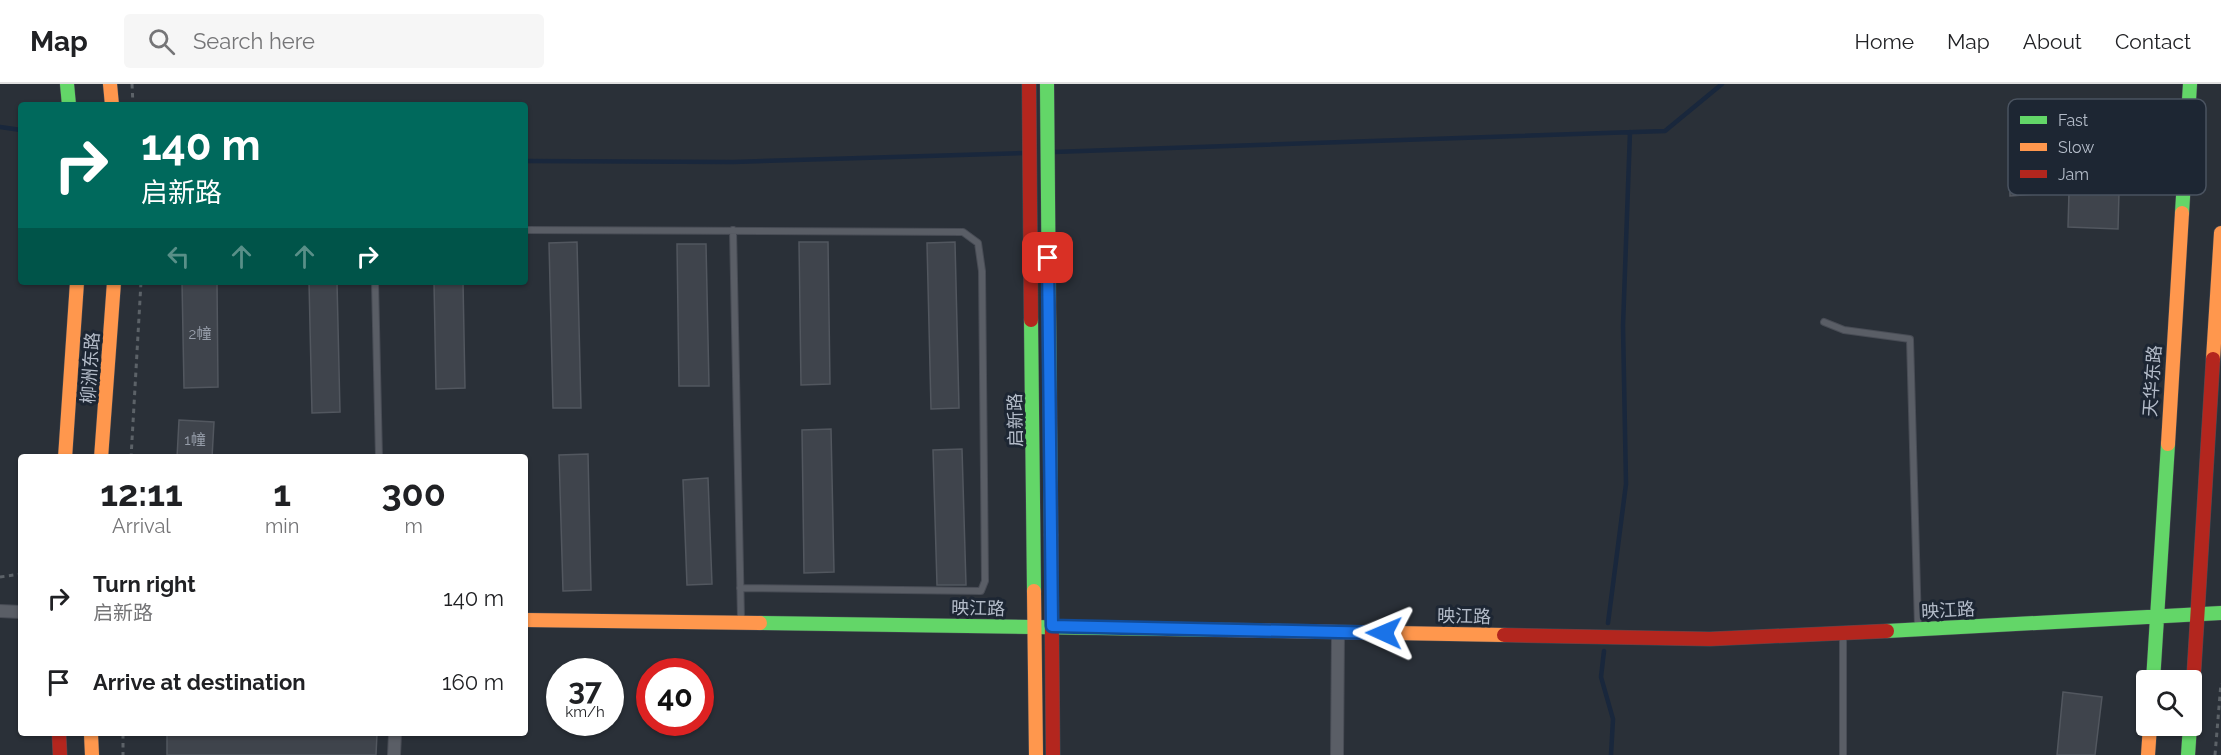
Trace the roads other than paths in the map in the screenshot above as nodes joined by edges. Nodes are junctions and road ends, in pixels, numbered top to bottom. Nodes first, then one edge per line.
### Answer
1 (68, 84) edge
2 (110, 84) edge
3 (1029, 84) edge
4 (1047, 84) edge
5 (2190, 84) edge
6 (2189, 99) edge
7 (69, 102) edge
8 (112, 102) edge
9 (2183, 195) edge
10 (528, 230) edge
11 (732, 230) junction
12 (2221, 233) edge
13 (77, 285) edge
14 (114, 285) edge
15 (375, 285) edge
16 (1824, 322) dead end
17 (65, 454) edge
18 (101, 454) edge
19 (379, 454) edge
20 (740, 588) junction
21 (0, 611) edge
22 (18, 612) edge
23 (2221, 613) edge
24 (2197, 614) junction
25 (2157, 618) junction
26 (528, 620) edge
27 (741, 623) junction
28 (1036, 626) junction
29 (1052, 626) junction
30 (1918, 630) junction
31 (1338, 632) junction
32 (1843, 633) junction
33 (2153, 670) edge
34 (2194, 670) edge
35 (59, 736) edge
36 (92, 736) edge
37 (395, 736) edge
38 (2149, 736) edge
39 (2189, 736) edge
40 (60, 755) edge
41 (92, 755) edge
42 (394, 755) edge
43 (1036, 755) edge
44 (1053, 755) edge
45 (1337, 755) edge
46 (1843, 755) edge
47 (2148, 755) edge
48 (2188, 755) edge

1 - 7 street
2 - 8 street
3 - 28 street, 启新路
4 - 29 street, 启新路
5 - 6 street, 天华东路
9 - 25 street, 天华东路
10 - 11 lane
11 - 20 lane
11 - 20 lane
12 - 24 street
13 - 17 street, 柳洲东路
14 - 18 street, 柳洲东路
15 - 19 lane
16 - 30 lane
20 - 27 lane
21 - 22 street
23 - 24 street, 映江路
24 - 25 street, 映江路
24 - 34 street
25 - 30 street, 映江路
25 - 33 street, 天华东路
26 - 27 street, 映江路
27 - 28 street, 映江路
28 - 29 street, 映江路
28 - 43 street, 启新路
29 - 31 street, 映江路
29 - 44 street, 启新路
30 - 32 street, 映江路
31 - 32 street, 映江路
31 - 45 street
32 - 46 lane
35 - 40 street
36 - 41 street
37 - 42 street
38 - 47 street
39 - 48 street

